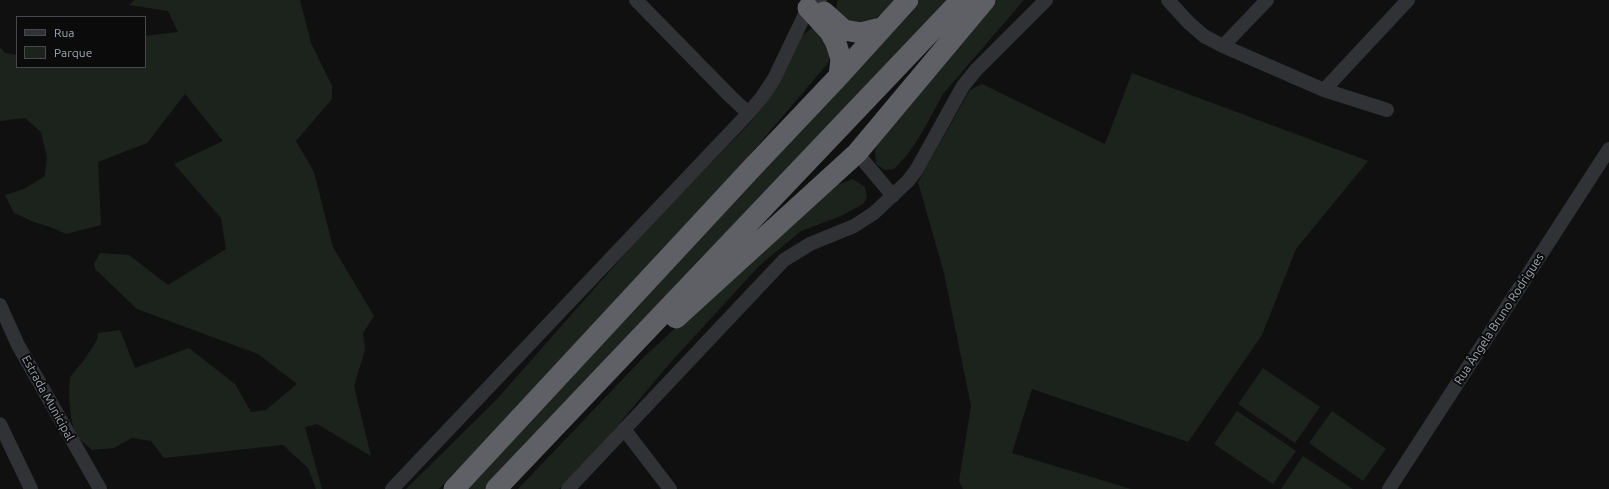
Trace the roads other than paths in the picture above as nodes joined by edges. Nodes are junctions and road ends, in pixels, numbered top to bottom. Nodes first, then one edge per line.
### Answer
1 (636, 0) edge
2 (908, 0) edge
3 (961, 0) edge
4 (985, 0) edge
5 (1046, 0) edge
6 (1168, 0) edge
7 (1267, 0) edge
8 (1408, 0) edge
9 (814, 4) edge
10 (881, 28) junction
11 (1223, 46) junction
12 (839, 76) junction
13 (1324, 90) junction
14 (1387, 110) dead end
15 (748, 113) junction
16 (1609, 149) edge
17 (857, 153) junction
18 (893, 196) junction
19 (0, 305) edge
20 (608, 372) junction
21 (0, 424) edge
22 (624, 430) junction
23 (31, 489) edge
24 (100, 489) edge
25 (392, 489) edge
26 (454, 489) edge
27 (496, 489) edge
28 (568, 489) edge
29 (670, 489) edge
30 (1389, 489) edge

1 - 15 street
2 - 10 highway
3 - 20 highway
4 - 17 highway
5 - 18 street
6 - 11 street
7 - 11 street
8 - 13 street
9 - 10 highway
9 - 12 highway
9 - 15 street
10 - 12 highway
11 - 13 street
12 - 26 highway
13 - 14 street
15 - 25 street
16 - 30 street, Rua Ângela Bruno Rodrigues
17 - 18 street
17 - 20 highway
18 - 22 street
19 - 24 street, Estrada Municipal
20 - 27 highway
21 - 23 street
22 - 28 street
22 - 29 street

